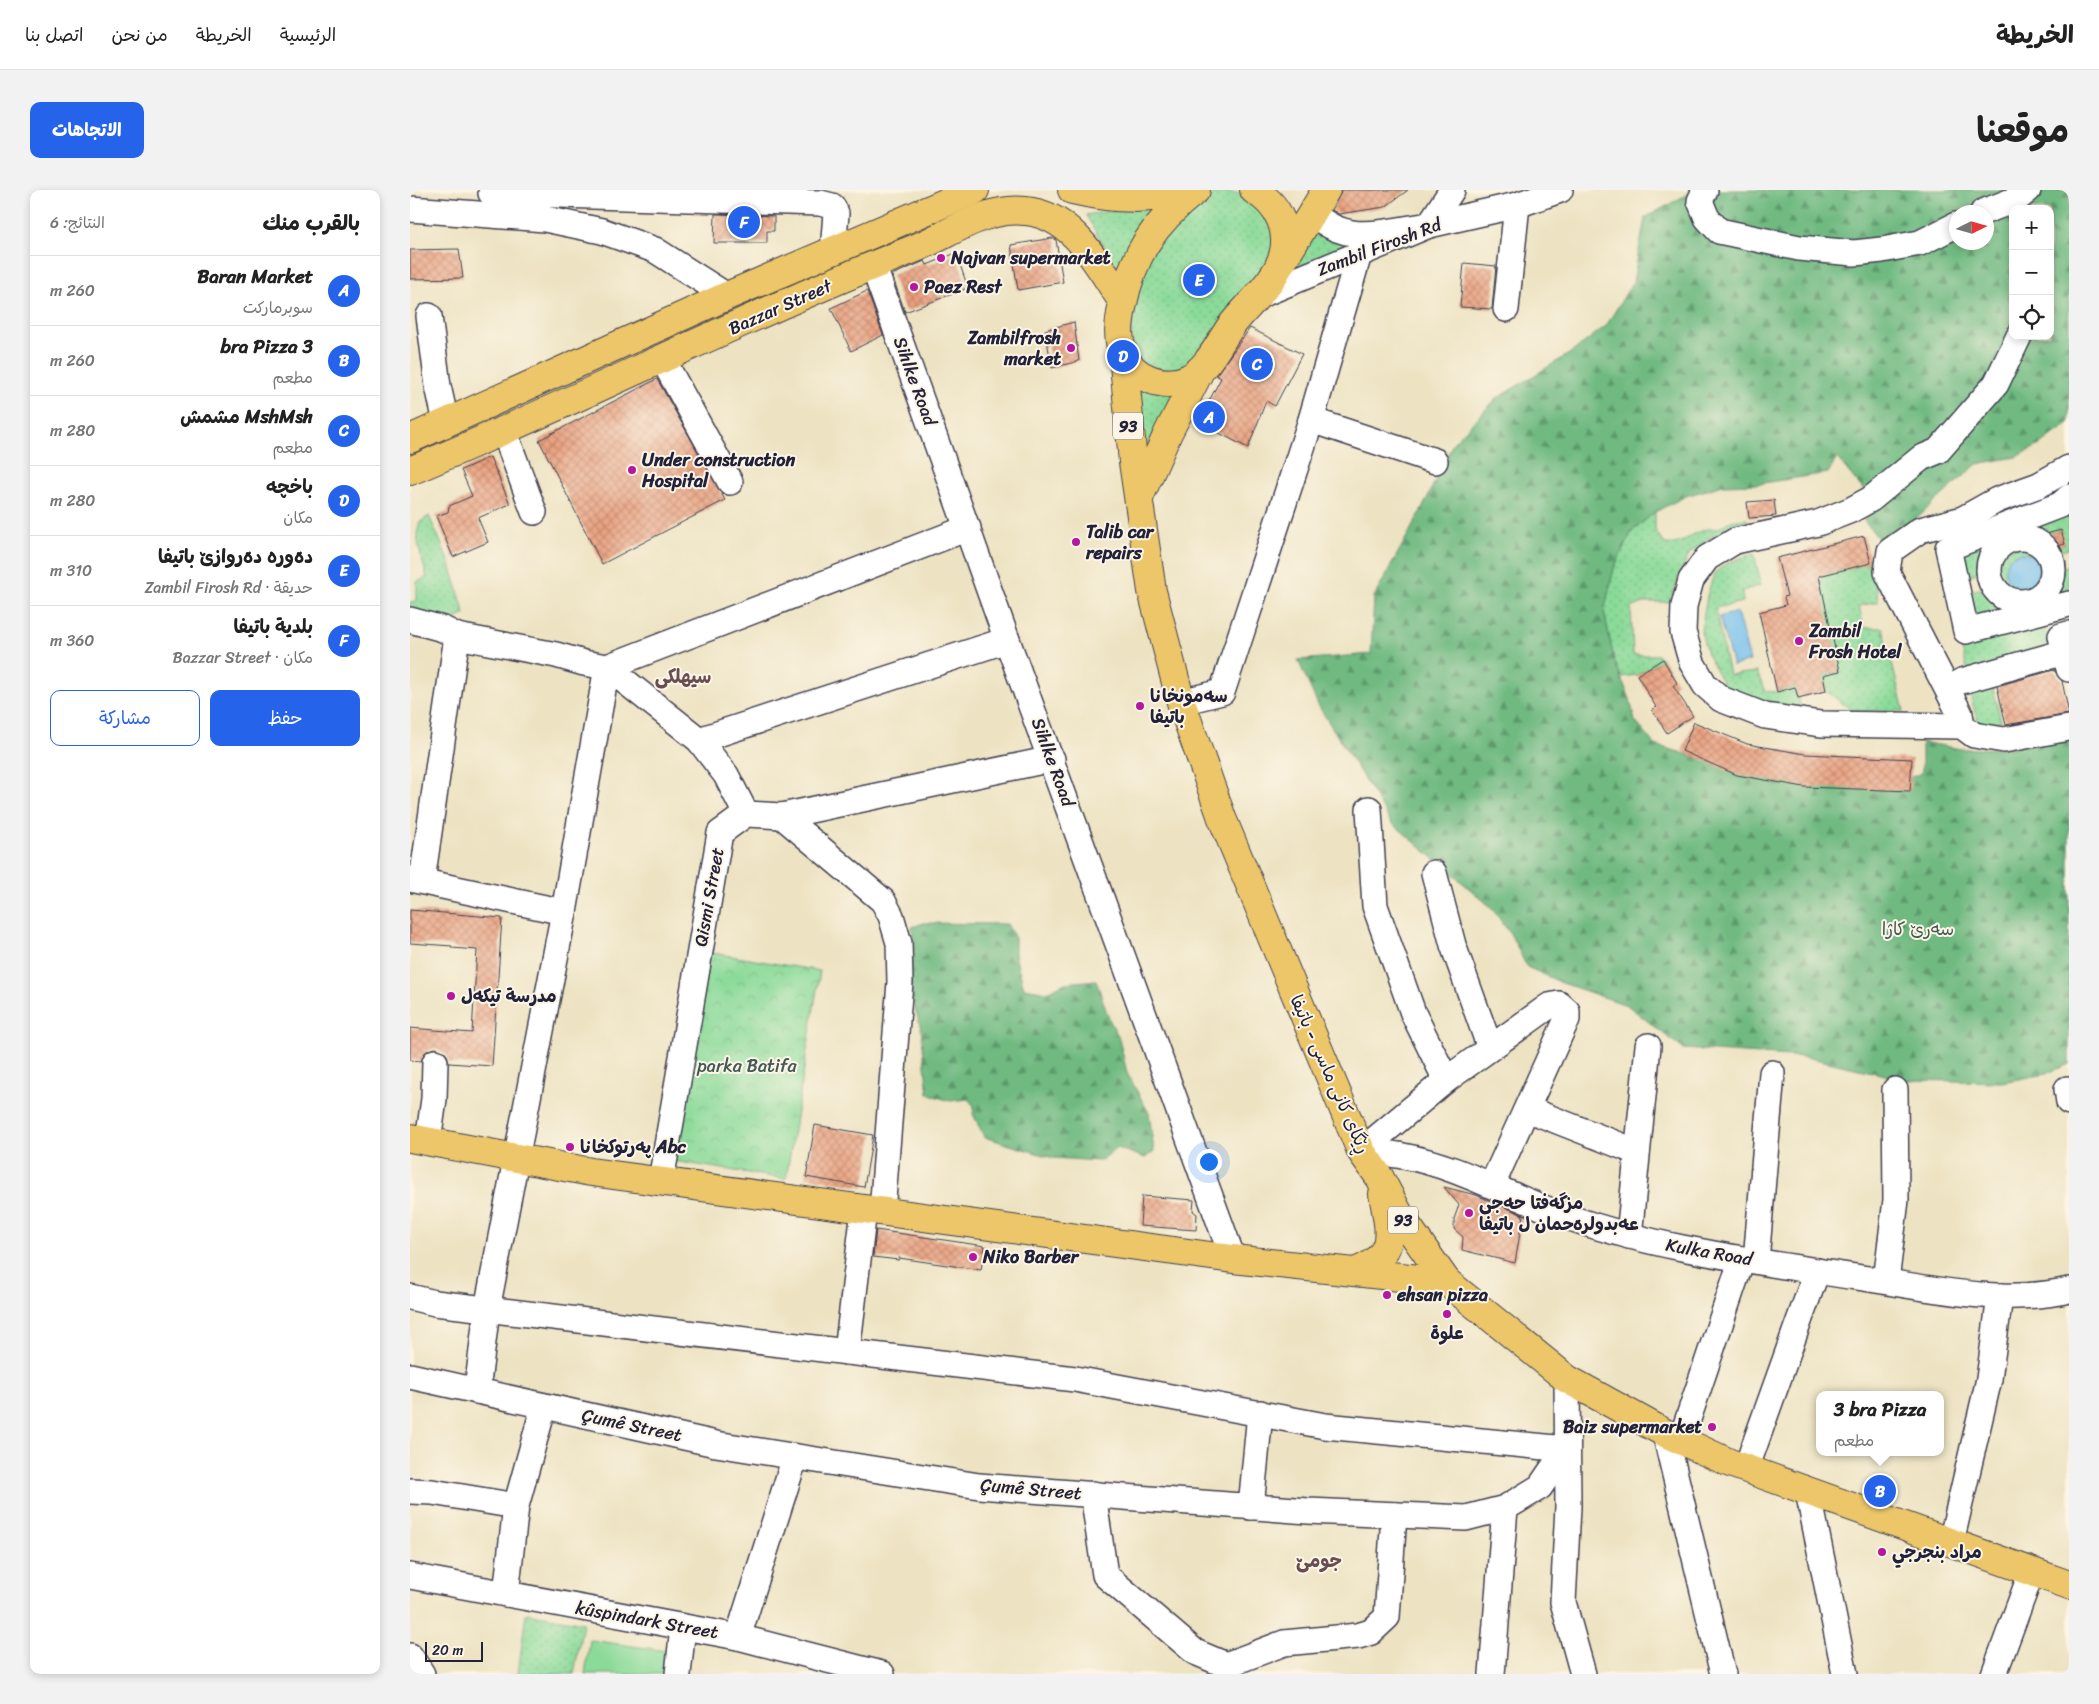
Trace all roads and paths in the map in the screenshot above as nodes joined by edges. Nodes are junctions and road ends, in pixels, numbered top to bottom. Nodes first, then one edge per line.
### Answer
1 (1072, 190) edge
2 (1195, 190) edge
3 (1254, 190) edge
4 (1452, 190) edge
5 (1560, 190) edge
6 (1705, 190) edge
7 (2028, 190) edge
8 (2036, 190) edge
9 (965, 191) edge
10 (490, 199) edge
11 (1319, 201) edge
12 (1517, 205) junction
13 (2032, 205) edge
14 (1994, 208) edge
15 (410, 209) edge
16 (1430, 225) junction
17 (1949, 228) edge
18 (832, 252) junction
19 (1359, 254) junction
20 (1282, 263) junction
21 (873, 265) junction
22 (727, 296) junction
23 (1258, 296) junction
24 (1123, 302) junction
25 (1506, 309) dead end
26 (429, 316) dead end
27 (2017, 340) edge
28 (1123, 353) junction
29 (662, 358) junction
30 (1201, 369) junction
31 (506, 395) junction
32 (1311, 420) junction
33 (446, 422) junction
34 (511, 428) junction
35 (410, 439) edge
36 (1435, 461) dead end
37 (2069, 468) edge
38 (410, 471) edge
39 (730, 482) dead end
40 (2069, 497) edge
41 (1139, 498) junction
42 (534, 512) dead end
43 (968, 528) junction
44 (2010, 532) junction
45 (2060, 558) edge
46 (1990, 578) junction
47 (1956, 585) junction
48 (2069, 604) edge
49 (2029, 608) junction
50 (410, 620) edge
51 (457, 636) junction
52 (1007, 640) junction
53 (2068, 652) edge
54 (607, 667) junction
55 (1962, 681) dead end
56 (1180, 702) junction
57 (1962, 726) junction
58 (2069, 728) edge
59 (699, 740) junction
60 (1052, 759) junction
61 (1368, 809) dead end
62 (746, 814) junction
63 (782, 816) junction
64 (1434, 873) dead end
65 (416, 880) edge
66 (564, 912) junction
67 (1648, 1046) dead end
68 (1490, 1048) junction
69 (435, 1062) dead end
70 (1772, 1073) dead end
71 (1446, 1080) junction
72 (1895, 1090) dead end
73 (1527, 1108) junction
74 (419, 1140) edge
75 (1361, 1151) junction
76 (1637, 1152) junction
77 (516, 1158) junction
78 (1380, 1178) junction
79 (661, 1181) junction
80 (1492, 1185) junction
81 (873, 1211) junction
82 (1629, 1236) junction
83 (1233, 1259) junction
84 (1749, 1260) junction
85 (1817, 1271) junction
86 (1354, 1272) junction
87 (1446, 1282) junction
88 (1886, 1282) junction
89 (2069, 1290) edge
90 (2000, 1296) junction
91 (410, 1297) edge
92 (487, 1309) junction
93 (847, 1352) junction
94 (410, 1376) edge
95 (1567, 1380) junction
96 (477, 1391) junction
97 (544, 1406) junction
98 (1260, 1414) junction
99 (1673, 1437) junction
100 (1566, 1449) junction
101 (795, 1456) junction
102 (1746, 1469) junction
103 (410, 1491) edge
104 (1808, 1491) junction
105 (1093, 1494) junction
106 (516, 1506) junction
107 (1251, 1507) junction
108 (1505, 1508) junction
109 (1394, 1515) junction
110 (1952, 1542) junction
111 (2032, 1571) junction
112 (410, 1576) edge
113 (2069, 1585) edge
114 (506, 1594) junction
115 (683, 1627) junction
116 (738, 1636) junction
117 (410, 1656) edge
118 (814, 1665) edge
119 (1227, 1670) edge
120 (422, 1674) edge
121 (678, 1674) edge
122 (882, 1674) edge
123 (1492, 1674) edge
124 (1583, 1674) edge
125 (1723, 1674) edge
126 (1845, 1674) edge
127 (1994, 1674) edge

1 - 2 main road
2 - 24 main road, ڕێگای کانی ماسی - باتيفا
3 - 20 main road
4 - 16 street
5 - 12 street, Zambil Firosh Rd
6 - 17 street
7 - 14 street
8 - 13 street
9 - 18 main road, Bazzar Street
10 - 15 street
10 - 18 street
10 - 22 street
11 - 16 street
11 - 20 main road
12 - 16 street, Zambil Firosh Rd
12 - 25 street
16 - 19 street, Zambil Firosh Rd
18 - 22 main road, Bazzar Street
19 - 23 street, Zambil Firosh Rd
19 - 32 street
20 - 23 main road
21 - 24 main road, Bazzar Street
21 - 29 main road, Bazzar Street
21 - 43 street, Sihlke Road
22 - 31 main road, Bazzar Street
23 - 30 main road
24 - 28 main road, ڕێگای کانی ماسی - باتيفا
26 - 33 street
27 - 57 street
28 - 30 main road
28 - 41 main road, ڕێگای کانی ماسی - باتيفا / 93
29 - 34 main road, Bazzar Street
29 - 39 street
30 - 41 main road, 93
31 - 33 main road, Bazzar Street
31 - 34 main road
32 - 36 street
32 - 56 street
33 - 35 main road, Bazzar Street
34 - 38 main road, Bazzar Street
34 - 42 street
37 - 57 street
40 - 44 street
41 - 56 main road, ڕێگای کانی ماسی - باتيفا / 93
43 - 52 street, Sihlke Road
43 - 54 street
44 - 45 street
44 - 46 street
44 - 47 street
45 - 49 street
46 - 47 street
46 - 49 street
47 - 49 street
48 - 49 street
50 - 51 street
51 - 54 street
51 - 65 street
52 - 59 street
52 - 60 street, Sihlke Road
53 - 55 street
54 - 59 street
54 - 66 street
56 - 75 main road, ڕێگای کانی ماسی - باتيفا / 93
57 - 58 street
59 - 62 street
60 - 63 street
60 - 83 street, Sihlke Road
61 - 71 street
62 - 63 street
62 - 79 street, Qismi Street
63 - 81 street
64 - 68 street
65 - 66 street
66 - 77 street
67 - 76 street
68 - 71 street
68 - 73 street
69 - 74 street
70 - 84 street
71 - 75 street
72 - 88 street
73 - 76 street
73 - 80 street
74 - 77 main road
75 - 78 main road, ڕێگای کانی ماسی - باتيفا / 93
75 - 80 street, Kulka Road
76 - 82 street
77 - 79 main road
77 - 92 street
78 - 86 main road
78 - 87 main road, ڕێگای کانی ماسی - باتيفا / 93
79 - 81 main road
80 - 82 street, Kulka Road
81 - 83 main road
81 - 93 street
82 - 84 street, Kulka Road
83 - 86 main road
84 - 85 street, Kulka Road
84 - 99 street
85 - 88 street, Kulka Road
85 - 102 street
86 - 87 main road
87 - 95 main road, ڕێگای کانی ماسی - باتيفا / 93
88 - 90 street, Kulka Road
89 - 90 street, Kulka Road
90 - 110 street
91 - 92 street
92 - 93 street
92 - 96 street
93 - 98 street
94 - 96 street, Çumê Street
95 - 99 main road, ڕێگای کانی ماسی - باتيفا / 93
95 - 100 street
96 - 97 street, Çumê Street
97 - 101 street, Çumê Street
97 - 106 street
98 - 100 street
98 - 107 street
99 - 102 main road, ڕێگای کانی ماسی - باتيفا / 93
99 - 125 street
100 - 108 street, Çumê Street
100 - 124 street
101 - 105 street, Çumê Street
101 - 116 street
102 - 104 main road, ڕێگای کانی ماسی - باتيفا / 93
103 - 106 street
104 - 110 main road, ڕێگای کانی ماسی - باتيفا / 93
104 - 126 street
105 - 107 street, Çumê Street
105 - 119 street
106 - 114 street
107 - 109 street, Çumê Street
108 - 109 street, Çumê Street
108 - 123 street
109 - 119 street
110 - 111 main road, ڕێگای کانی ماسی - باتيفا / 93
111 - 113 main road, ڕێگای کانی ماسی - باتيفا / 93
111 - 127 street
112 - 114 street, kûspindark Street
114 - 115 street, kûspindark Street
115 - 116 street, kûspindark Street
115 - 121 street
116 - 118 street, kûspindark Street
117 - 120 street
118 - 122 street, kûspindark Street

